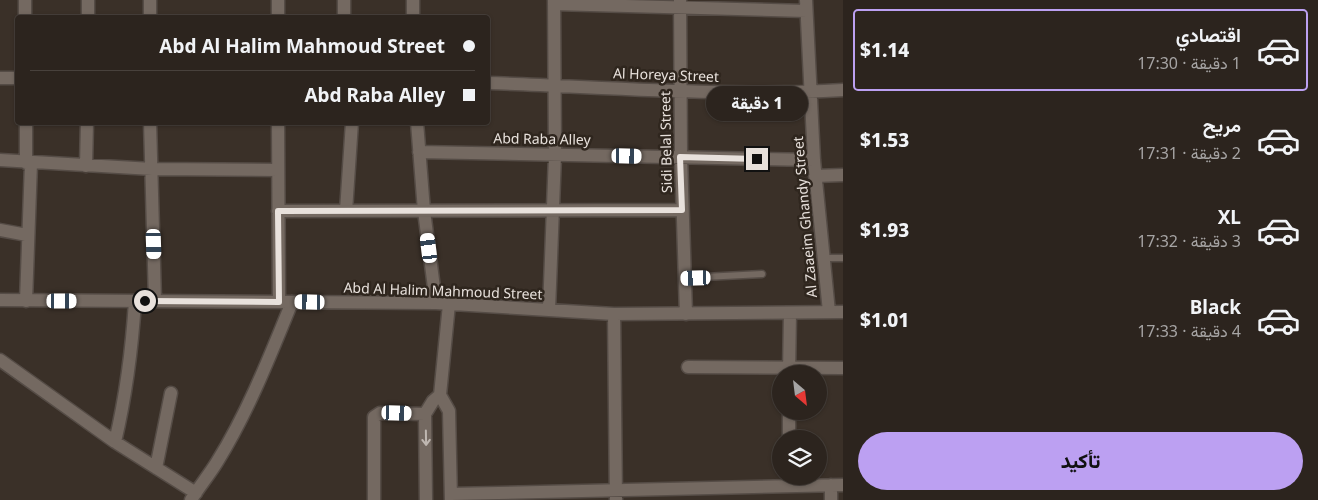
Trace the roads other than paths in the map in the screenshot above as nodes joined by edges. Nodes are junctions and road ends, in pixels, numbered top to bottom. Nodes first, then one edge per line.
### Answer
1 (25, 0) edge
2 (88, 0) edge
3 (150, 0) edge
4 (278, 0) edge
5 (344, 0) edge
6 (413, 0) edge
7 (554, 2) edge
8 (680, 4) edge
9 (806, 5) edge
10 (25, 15) edge
11 (88, 15) edge
12 (150, 15) edge
13 (278, 15) edge
14 (344, 15) edge
15 (413, 15) edge
16 (0, 78) edge
17 (15, 78) edge
18 (490, 84) edge
19 (554, 85) junction
20 (843, 90) edge
21 (680, 92) junction
22 (810, 92) junction
23 (26, 125) edge
24 (87, 125) edge
25 (150, 125) edge
26 (278, 125) edge
27 (352, 125) edge
28 (417, 125) edge
29 (419, 152) junction
30 (555, 154) junction
31 (680, 157) junction
32 (0, 160) edge
33 (814, 160) junction
34 (28, 163) junction
35 (86, 166) junction
36 (152, 169) junction
37 (278, 170) junction
38 (843, 175) edge
39 (815, 176) junction
40 (682, 210) junction
41 (278, 211) junction
42 (346, 211) junction
43 (424, 211) junction
44 (553, 211) junction
45 (0, 230) edge
46 (27, 235) junction
47 (823, 258) junction
48 (843, 258) edge
49 (762, 274) dead end
50 (684, 278) junction
51 (0, 300) edge
52 (26, 301) junction
53 (135, 301) junction
54 (155, 301) junction
55 (279, 302) junction
56 (292, 302) junction
57 (443, 304) junction
58 (549, 310) junction
59 (790, 312) junction
60 (828, 312) junction
61 (843, 312) edge
62 (614, 314) junction
63 (686, 314) junction
64 (0, 360) edge
65 (789, 365) edge
66 (688, 366) dead end
67 (843, 368) edge
68 (828, 369) edge
69 (772, 370) edge
70 (171, 393) dead end
71 (440, 395) junction
72 (425, 414) junction
73 (115, 442) junction
74 (156, 468) junction
75 (772, 482) edge
76 (837, 485) edge
77 (616, 495) edge
78 (193, 496) edge
79 (451, 497) edge
80 (374, 500) edge
81 (426, 500) edge
82 (831, 500) edge

1 - 10 street
2 - 11 street
3 - 12 street
4 - 13 street
5 - 14 street
6 - 15 street
7 - 8 street
7 - 19 street
8 - 9 street
8 - 21 street, Sidi Belal Street
9 - 22 street, Al Zaaeim Ghandy Street
16 - 17 street
18 - 19 street, Al Horeya Street
19 - 21 street, Al Horeya Street
19 - 30 street
20 - 22 street, Al Horeya Street
21 - 22 street, Al Horeya Street
21 - 31 street, Sidi Belal Street
22 - 33 street, Al Zaaeim Ghandy Street
23 - 34 street
24 - 35 street
25 - 36 street
26 - 37 street
27 - 42 street
28 - 29 street
29 - 30 street, Abd Raba Alley
29 - 43 street
30 - 31 street, Abd Raba Alley
30 - 44 street
31 - 33 street, Abd Raba Alley
31 - 40 street, Sidi Belal Street
32 - 34 street
33 - 39 street, Al Zaaeim Ghandy Street
34 - 35 street
34 - 46 street
35 - 36 street
36 - 37 street
36 - 54 street
37 - 41 street
38 - 39 street
39 - 47 street, Al Zaaeim Ghandy Street
40 - 44 street
40 - 50 street, Sidi Belal Street
41 - 42 street
41 - 55 street
42 - 43 street
43 - 44 street
43 - 57 street
44 - 58 street
45 - 46 street
46 - 52 street
47 - 48 lane
47 - 60 street, Al Zaaeim Ghandy Street
49 - 50 lane
50 - 63 street, Sidi Belal Street
51 - 52 street, Abd Al Halim Mahmoud Street
52 - 53 street, Abd Al Halim Mahmoud Street
53 - 54 street, Abd Al Halim Mahmoud Street
53 - 73 street
54 - 55 street, Abd Al Halim Mahmoud Street
55 - 56 street, Abd Al Halim Mahmoud Street
56 - 57 street, Abd Al Halim Mahmoud Street
56 - 78 street
57 - 58 street, Abd Al Halim Mahmoud Street
57 - 71 street
58 - 62 street, Abd Al Halim Mahmoud Street
59 - 60 street, Abd Al Halim Mahmoud Street
59 - 63 street, Abd Al Halim Mahmoud Street
59 - 65 street
60 - 61 street, Abd Al Halim Mahmoud Street
62 - 63 street, Abd Al Halim Mahmoud Street
62 - 77 street
64 - 73 street
66 - 69 street
67 - 68 street
70 - 74 street
71 - 72 street
71 - 79 street
72 - 80 street
72 -> 81 street
73 - 74 street
74 - 78 street
75 - 77 street
76 - 82 street
77 - 79 street

